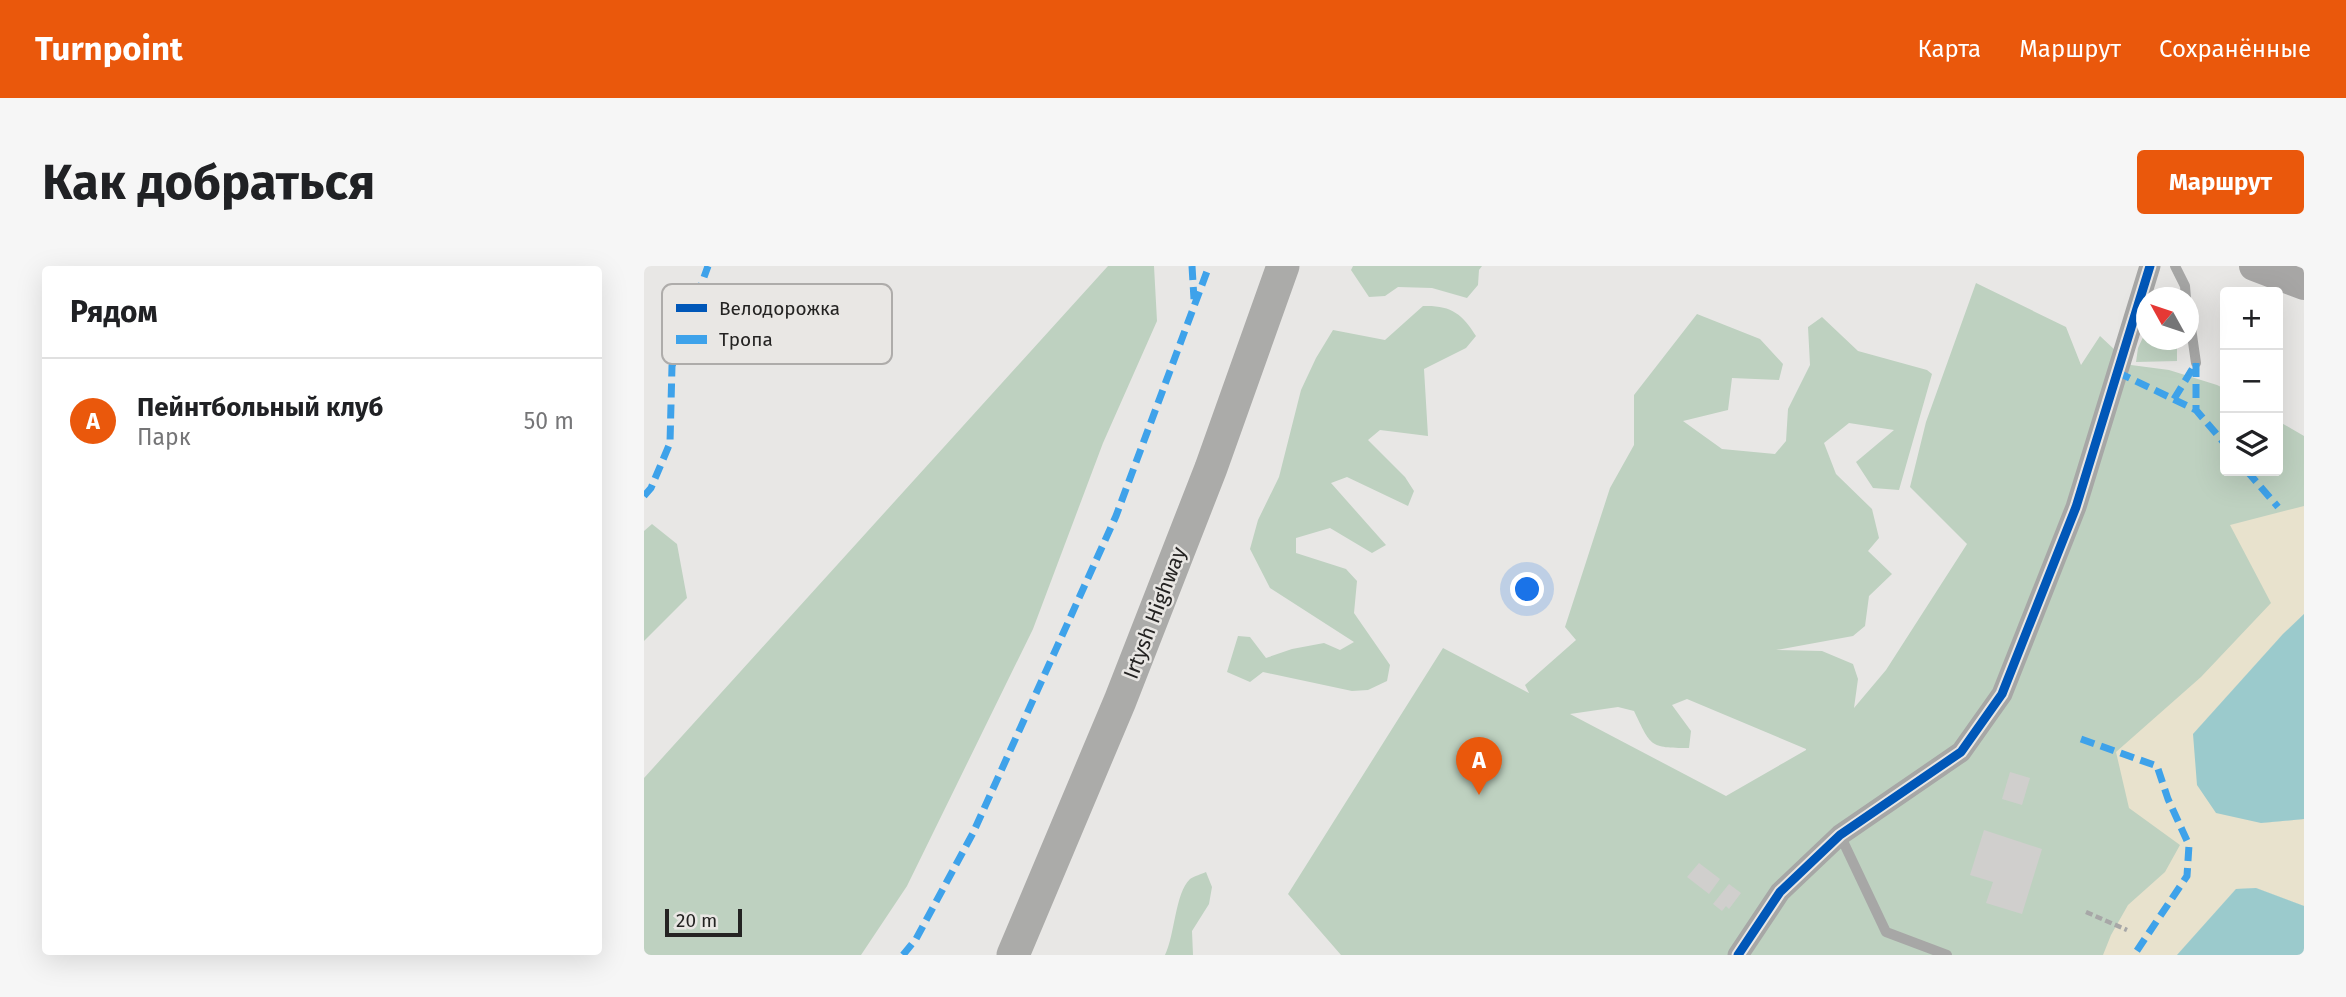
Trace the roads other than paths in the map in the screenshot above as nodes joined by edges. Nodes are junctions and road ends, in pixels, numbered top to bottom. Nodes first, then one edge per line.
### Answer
1 (1283, 266) edge
2 (2150, 266) edge
3 (2175, 266) edge
4 (2254, 266) edge
5 (2304, 285) edge
6 (2185, 287) edge
7 (2194, 350) edge
8 (2196, 363) dead end
9 (1840, 835) junction
10 (1013, 955) edge
11 (1738, 955) edge
12 (1947, 955) edge

1 - 10 main road, Irtysh Highway
2 - 9 street
3 - 6 lane
4 - 5 street
7 - 8 lane
9 - 11 street
9 - 12 lane

